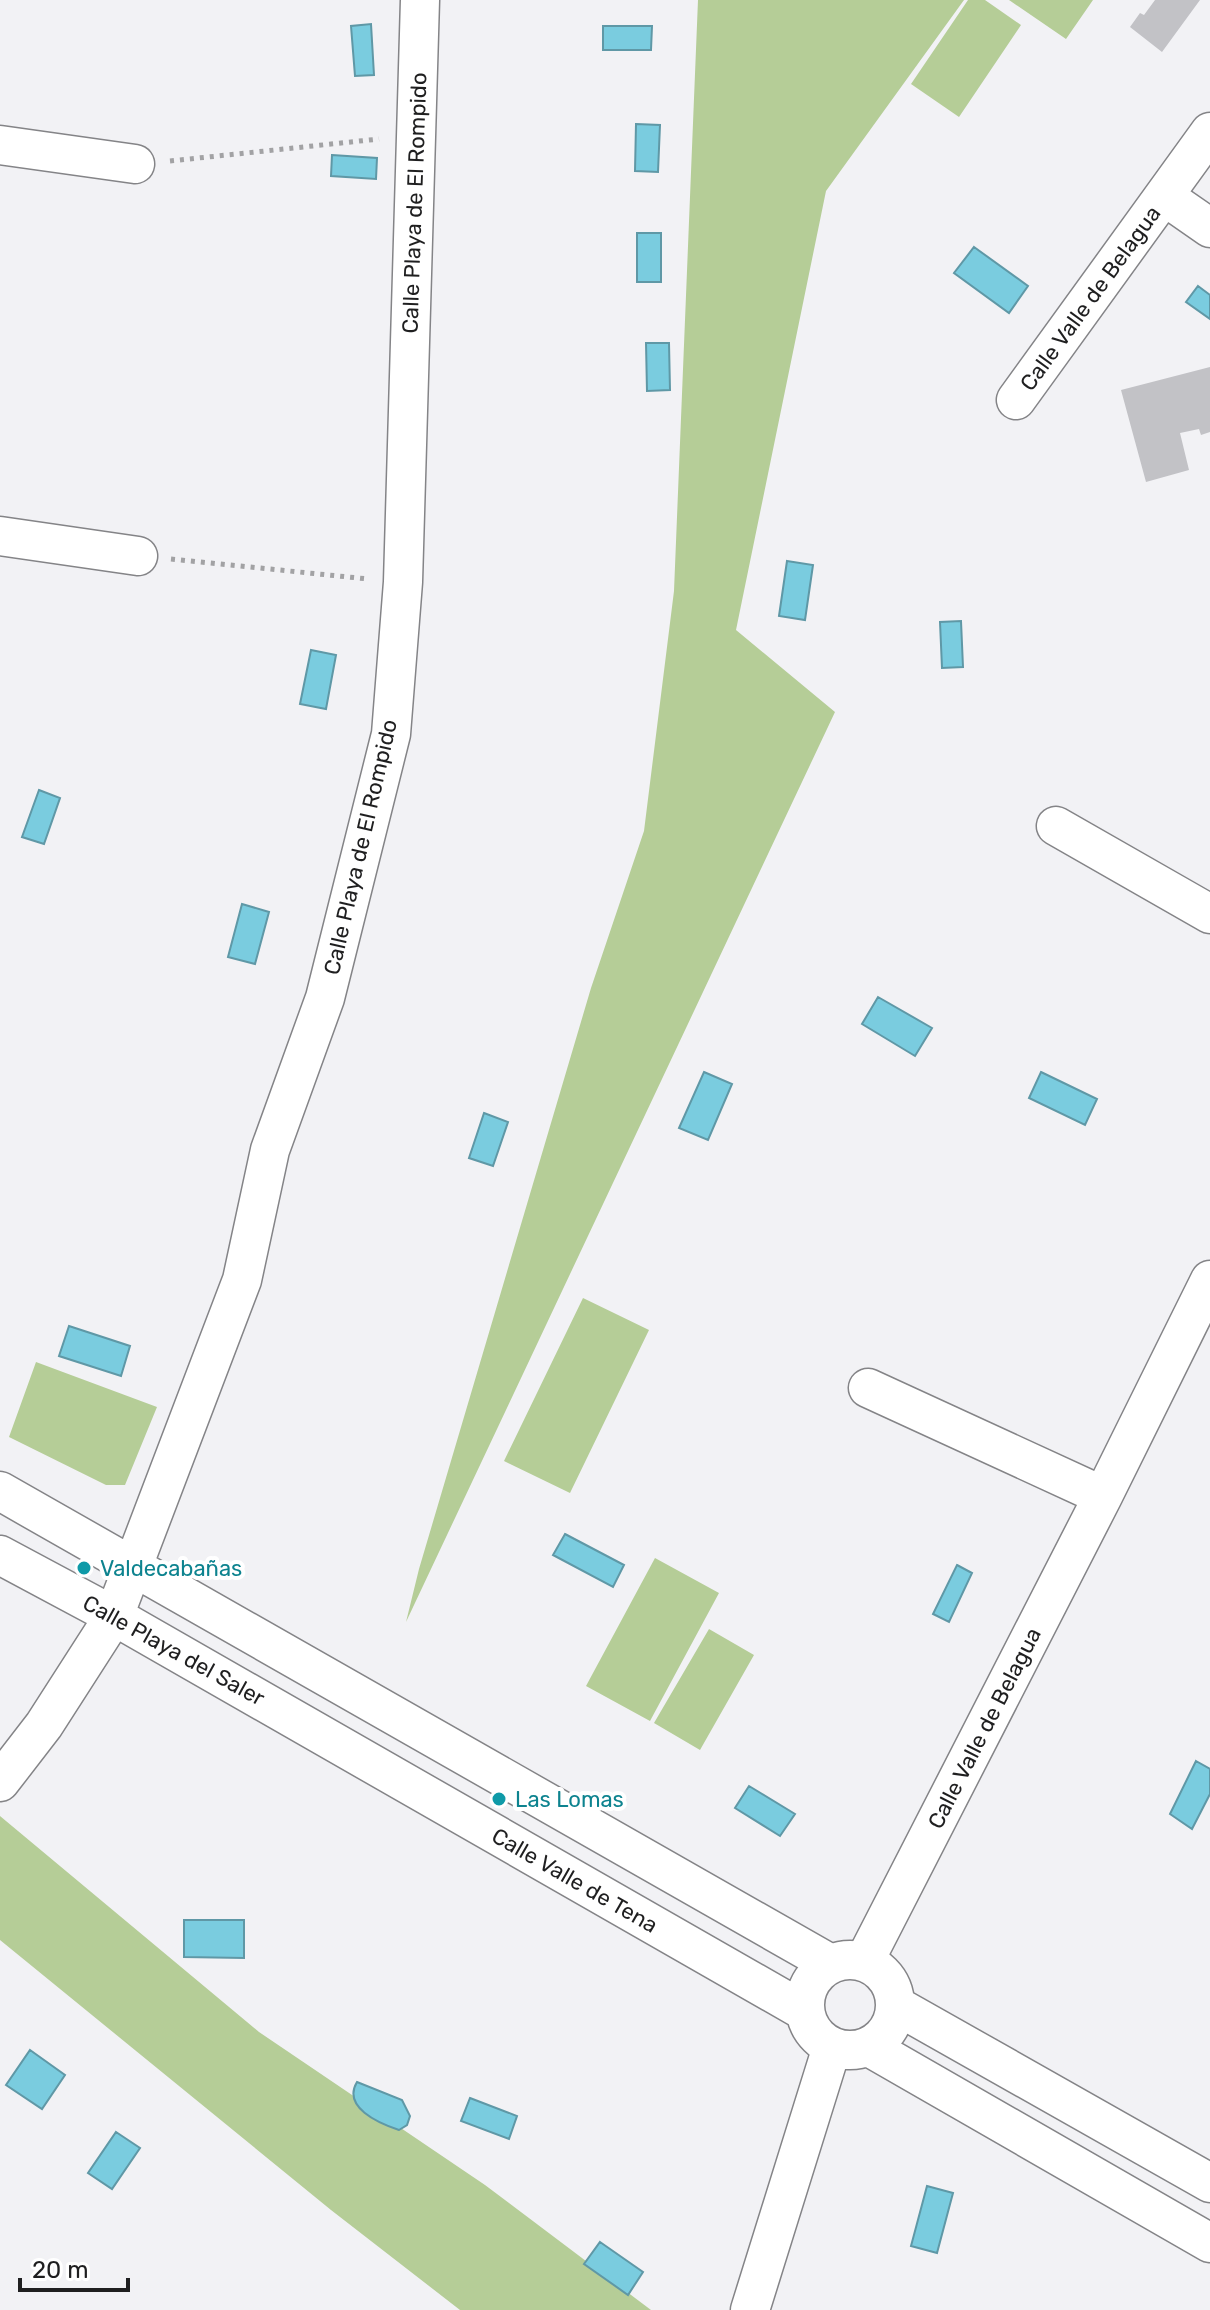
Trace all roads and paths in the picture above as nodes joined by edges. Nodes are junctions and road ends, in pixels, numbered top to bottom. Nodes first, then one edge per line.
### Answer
1 (420, 0) edge
2 (1210, 132) edge
3 (416, 135) junction
4 (0, 145) edge
5 (135, 164) joint
6 (1164, 196) junction
7 (1210, 228) edge
8 (1016, 400) dead end
9 (0, 536) edge
10 (138, 556) joint
11 (403, 582) junction
12 (1056, 826) dead end
13 (1210, 914) edge
14 (1210, 1280) edge
15 (868, 1388) dead end
16 (0, 1491) edge
17 (1103, 1496) junction
18 (0, 1555) edge
19 (134, 1566) junction
20 (114, 1616) junction
21 (372, 1705) junction
22 (346, 1748) junction
23 (0, 1782) edge
24 (847, 1962) junction
25 (897, 2006) junction
26 (804, 2011) junction
27 (850, 2047) junction
28 (1210, 2183) edge
29 (1210, 2243) edge
30 (750, 2310) edge

1 - 3 street, Calle Playa de El Rompido
2 - 6 street, Calle Valle de Belagua
3 - 5 path
3 - 11 street, Calle Playa de El Rompido
4 - 5 street
6 - 7 street, Calle Valle de Belagua
6 - 8 street, Calle Valle de Belagua
9 - 10 street
10 - 11 path
11 - 19 street, Calle Playa de El Rompido
12 - 13 street
14 - 17 street, Calle Valle de Belagua
15 - 17 street
16 - 19 street
17 - 24 street, Calle Valle de Belagua
18 - 20 street, Calle Playa del Saler
19 - 20 street, Calle Playa de El Rompido
19 - 21 street
20 - 22 street, Calle Playa del Saler
20 - 23 street, Calle Playa de El Rompido
21 - 22 street
21 - 24 street
22 - 26 street, Calle Valle de Tena
24 - 25 street
24 - 26 street
25 - 27 street
25 - 28 street
26 - 27 street
27 - 29 street
27 - 30 street

